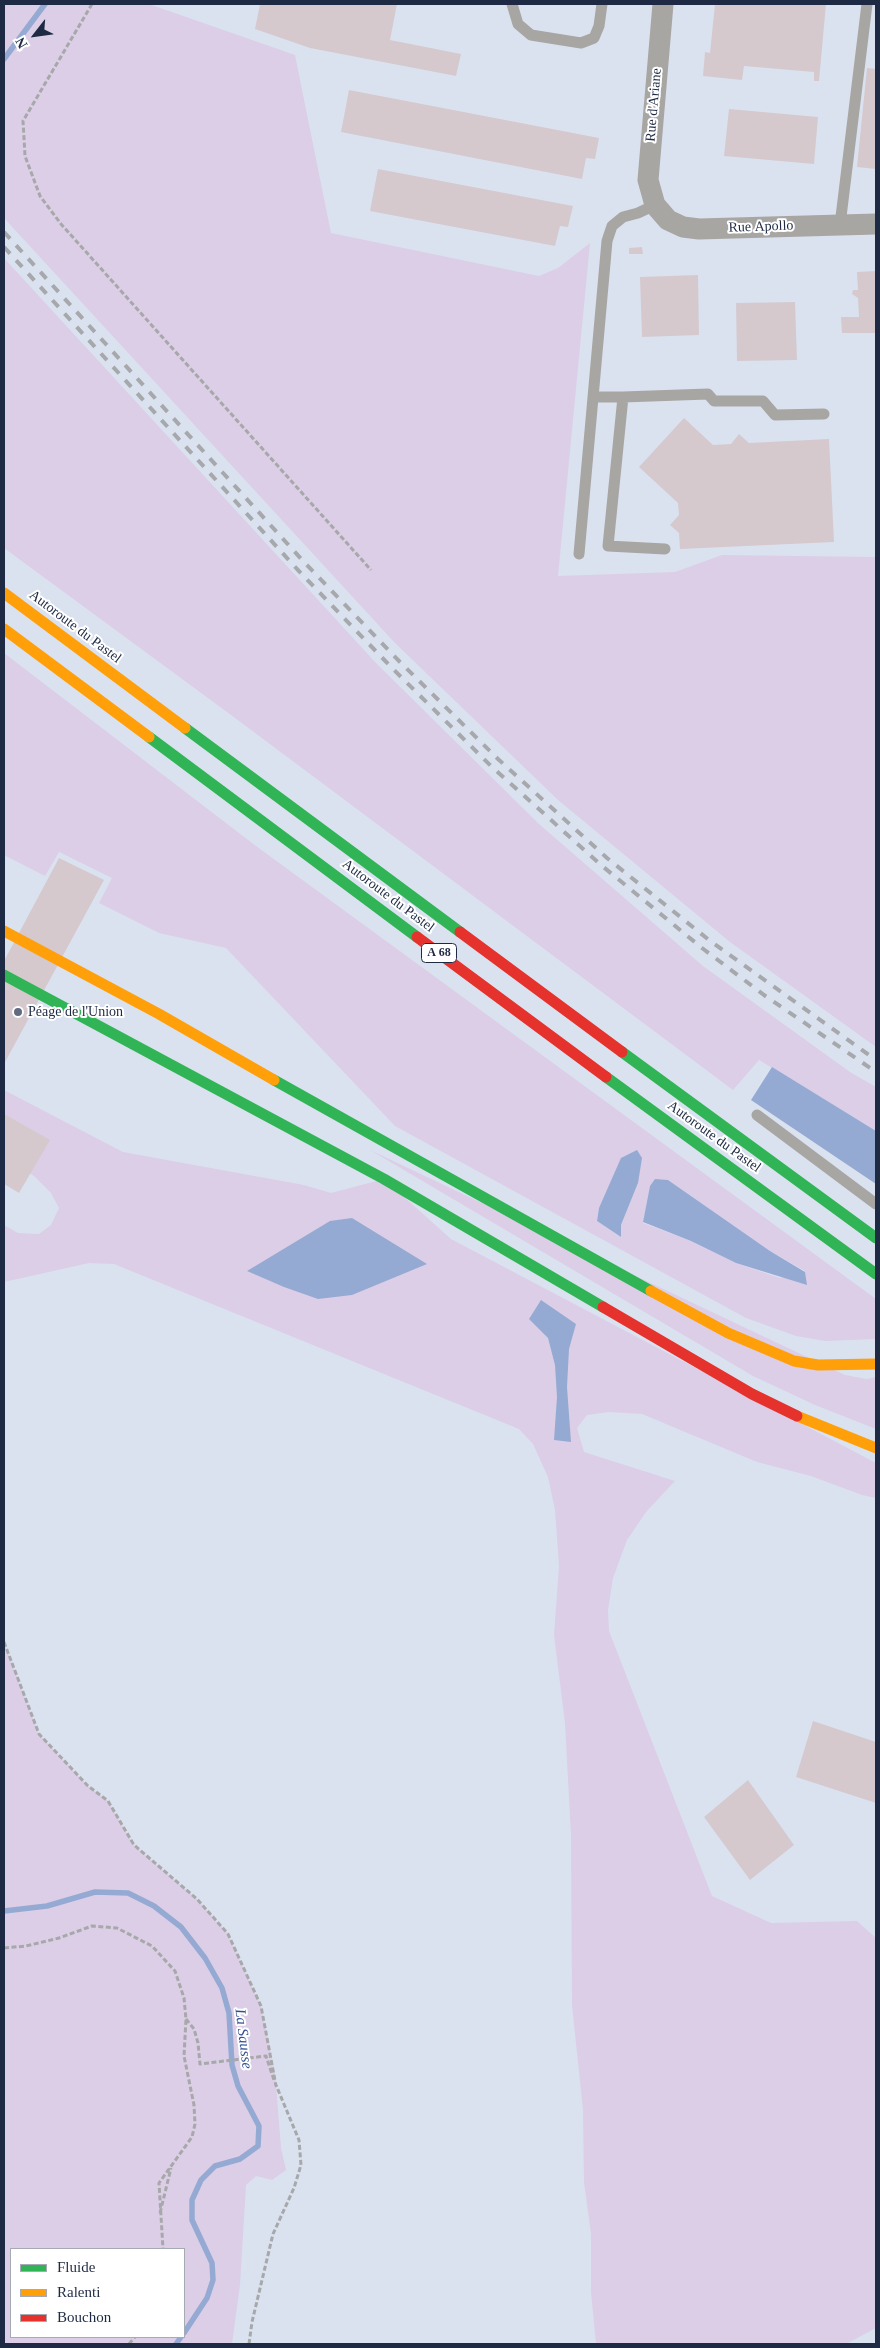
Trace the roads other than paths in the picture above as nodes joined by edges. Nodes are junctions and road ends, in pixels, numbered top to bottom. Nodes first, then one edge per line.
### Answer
1 (512, 4) edge
2 (602, 4) edge
3 (663, 4) edge
4 (867, 4) edge
5 (655, 205) junction
6 (876, 224) edge
7 (840, 225) junction
8 (594, 397) junction
9 (623, 397) junction
10 (824, 414) dead end
11 (665, 549) dead end
12 (579, 554) dead end
13 (4, 593) edge
14 (4, 629) edge
15 (4, 930) edge
16 (4, 975) edge
17 (757, 1115) dead end
18 (876, 1204) edge
19 (876, 1238) edge
20 (876, 1274) edge
21 (876, 1364) edge
22 (876, 1448) edge

1 - 2 lane
3 - 5 street, Rue d'Ariane
4 - 7 lane
5 - 7 street, Rue Apollo
5 - 8 lane
6 - 7 street, Rue Apollo
8 - 9 lane
8 - 12 lane
9 - 10 lane
9 - 11 lane
13 - 19 highway, Autoroute du Pastel / A 68
14 - 20 highway, Autoroute du Pastel / A 68
15 - 21 highway
16 - 22 highway
17 - 18 lane

